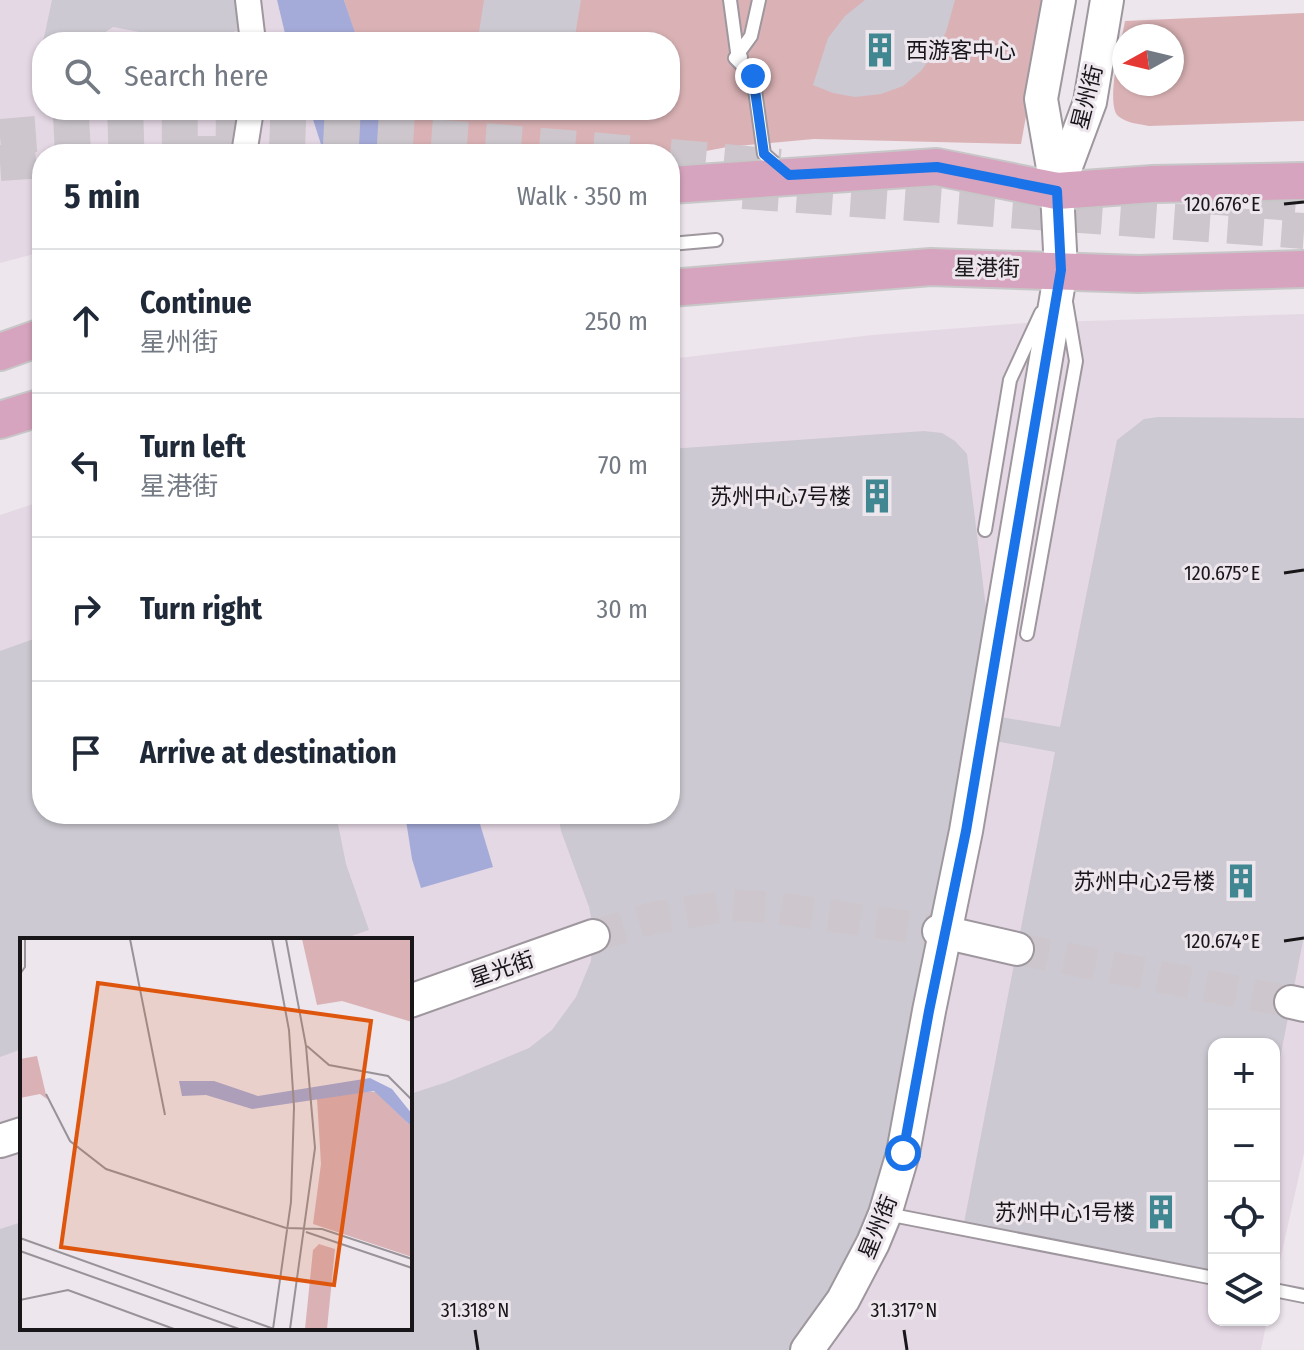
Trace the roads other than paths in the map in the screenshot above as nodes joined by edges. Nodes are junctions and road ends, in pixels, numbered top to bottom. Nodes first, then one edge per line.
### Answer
1 (248, 0) edge
2 (730, 0) edge
3 (759, 0) edge
4 (1059, 0) edge
5 (1107, 0) edge
6 (252, 32) edge
7 (753, 76) junction
8 (249, 120) edge
9 (246, 144) edge
10 (789, 175) junction
11 (1304, 181) edge
12 (680, 184) edge
13 (1057, 191) junction
14 (716, 240) dead end
15 (680, 243) edge
16 (1304, 269) edge
17 (1061, 270) junction
18 (680, 287) edge
19 (32, 341) edge
20 (0, 352) edge
21 (32, 410) edge
22 (0, 420) edge
23 (985, 530) dead end
24 (1027, 634) dead end
25 (942, 932) junction
26 (593, 936) tunnel mouth
27 (1017, 949) tunnel mouth
28 (412, 1000) edge
29 (20, 1135) edge
30 (0, 1141) edge
31 (885, 1214) junction
32 (1208, 1277) edge
33 (1280, 1291) edge
34 (1304, 1296) edge
35 (807, 1350) edge

1 - 6 street
2 - 7 lane
3 - 7 lane
4 - 13 street, 星州街
5 - 13 street, 星州街
7 - 10 lane
8 - 9 street
10 - 12 main road
10 - 13 main road
11 - 13 main road
13 - 17 street, 星州街
14 - 15 lane
16 - 17 main road, 星港街
17 - 18 main road, 星港街
17 - 23 lane
17 - 24 lane
17 - 25 street, 星州街
19 - 20 main road
21 - 22 main road
25 - 27 street
25 - 31 street, 星州街
26 - 28 street, 星光街
29 - 30 street
31 - 32 lane
31 - 35 street, 星州街
33 - 34 lane

